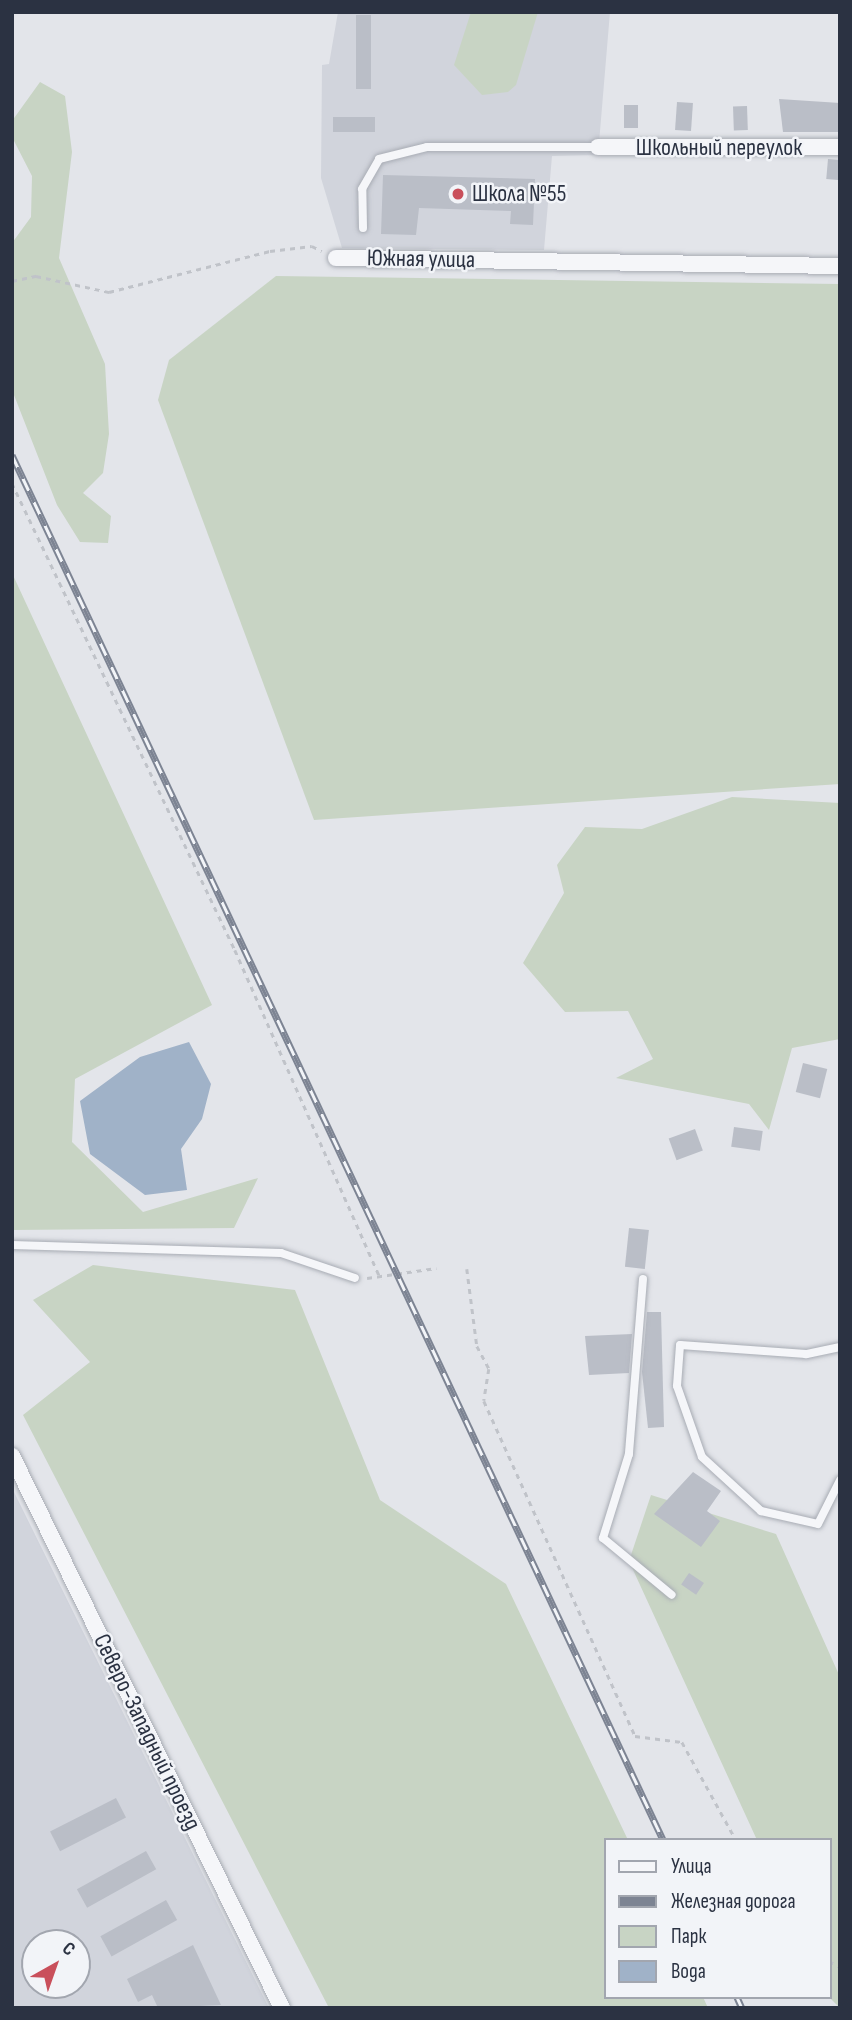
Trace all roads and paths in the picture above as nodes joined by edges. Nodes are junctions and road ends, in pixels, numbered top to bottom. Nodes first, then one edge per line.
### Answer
1 (598, 147) joint
2 (840, 147) edge
3 (363, 228) dead end
4 (336, 257) joint
5 (840, 266) edge
6 (12, 281) edge
7 (12, 483) edge
8 (12, 1245) edge
9 (436, 1268) dead end
10 (467, 1269) dead end
11 (355, 1278) joint
12 (381, 1279) junction
13 (643, 1279) dead end
14 (840, 1348) edge
15 (12, 1457) edge
16 (840, 1480) edge
17 (672, 1595) dead end
18 (735, 1838) edge
19 (282, 2008) edge

1 - 2 street, Школьный переулок
1 - 3 lane
4 - 5 street, Южная улица
4 - 6 path, Южная улица
7 - 12 path
8 - 11 lane
9 - 12 path
10 - 18 path
11 - 12 path
13 - 17 lane
14 - 16 lane
15 - 19 street, Северо-Западный проезд

